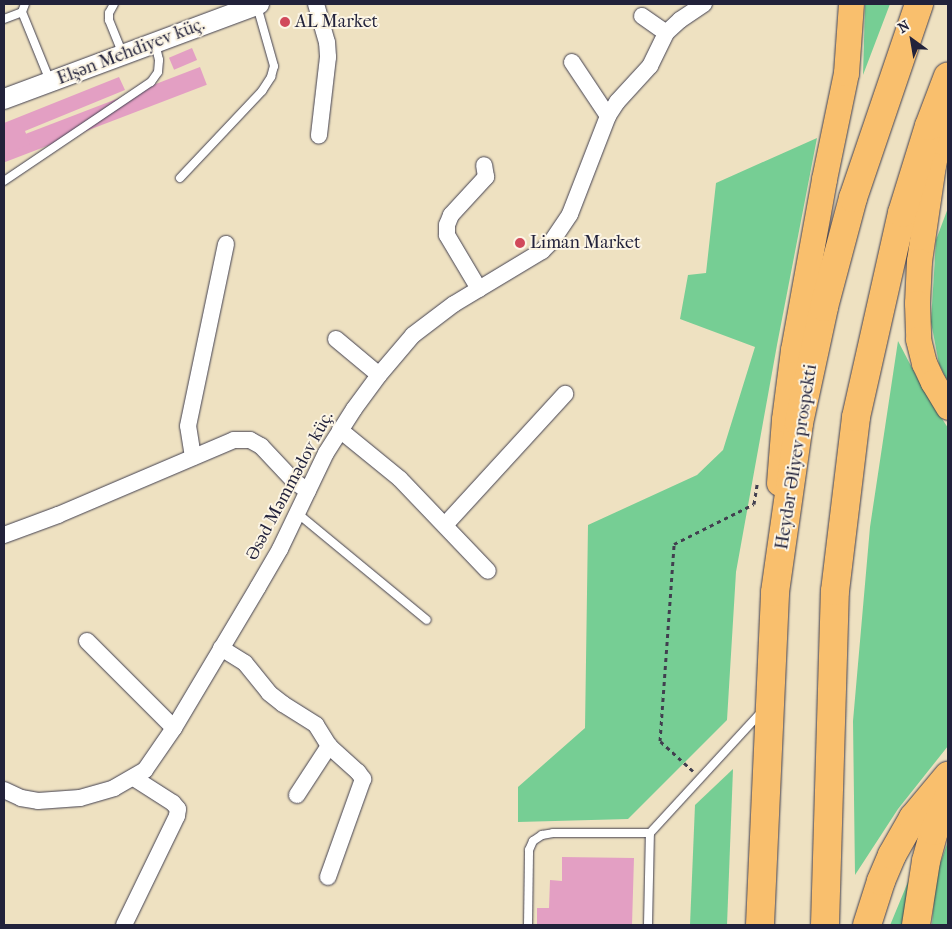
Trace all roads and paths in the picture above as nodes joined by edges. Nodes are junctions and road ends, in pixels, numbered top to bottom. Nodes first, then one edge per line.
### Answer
1 (25, 4) edge
2 (114, 4) edge
3 (258, 4) edge
4 (316, 4) edge
5 (704, 4) edge
6 (851, 4) edge
7 (919, 4) edge
8 (22, 12) junction
9 (642, 16) dead end
10 (4, 19) edge
11 (666, 34) junction
12 (155, 43) junction
13 (123, 55) junction
14 (572, 62) dead end
15 (948, 76) edge
16 (50, 82) junction
17 (948, 98) edge
18 (4, 99) edge
19 (608, 116) junction
20 (319, 135) dead end
21 (484, 165) dead end
22 (180, 178) dead end
23 (4, 181) edge
24 (226, 244) dead end
25 (479, 290) junction
26 (336, 339) dead end
27 (379, 374) junction
28 (565, 394) dead end
29 (948, 408) edge
30 (340, 430) junction
31 (193, 457) junction
32 (759, 475) dead end
33 (308, 491) junction
34 (297, 513) junction
35 (445, 524) junction
36 (4, 535) edge
37 (488, 571) dead end
38 (775, 592) junction
39 (428, 620) dead end
40 (87, 641) dead end
41 (221, 648) junction
42 (770, 702) junction
43 (174, 728) junction
44 (329, 746) junction
45 (948, 776) edge
46 (134, 778) junction
47 (700, 779) junction
48 (4, 790) edge
49 (297, 795) dead end
50 (946, 804) edge
51 (650, 833) junction
52 (328, 877) dead end
53 (124, 925) edge
54 (528, 925) edge
55 (648, 925) edge
56 (760, 925) edge
57 (825, 925) edge
58 (867, 925) edge
59 (916, 925) edge

1 - 8 lane
2 - 13 lane
3 - 12 street, Elşən Mehdiyev küç.
3 - 22 lane
4 - 20 street
5 - 11 street, Əsəd Məmmədov küç.
6 - 38 main road
7 - 38 highway, Heydər Əliyev prospekti
8 - 10 lane
8 - 16 lane
9 - 11 street
11 - 19 street, Əsəd Məmmədov küç.
12 - 13 street, Elşən Mehdiyev küç.
12 - 23 lane
13 - 16 street, Elşən Mehdiyev küç.
14 - 19 street
15 - 57 highway
16 - 18 street, Elşən Mehdiyev küç.
17 - 29 main road
19 - 25 street, Əsəd Məmmədov küç.
21 - 25 street
24 - 31 street
25 - 27 street, Əsəd Məmmədov küç.
26 - 27 street
27 - 30 street, Əsəd Məmmədov küç.
28 - 35 street
30 - 33 street, Əsəd Məmmədov küç.
30 - 35 street
31 - 33 street
31 - 36 street
32 - 47 path
33 - 34 street, Əsəd Məmmədov küç.
34 - 39 lane
34 - 41 street, Əsəd Məmmədov küç.
35 - 37 street
38 - 42 highway, Heydər Əliyev prospekti
40 - 43 street
41 - 43 street, Əsəd Məmmədov küç.
41 - 44 street
42 - 47 lane
42 - 56 highway, Heydər Əliyev prospekti
43 - 46 street, Əsəd Məmmədov küç.
44 - 49 street
44 - 52 street
45 - 58 highway
46 - 48 street, Əsəd Məmmədov küç.
46 - 53 street
47 - 51 lane
50 - 59 highway
51 - 54 lane
51 - 55 lane

